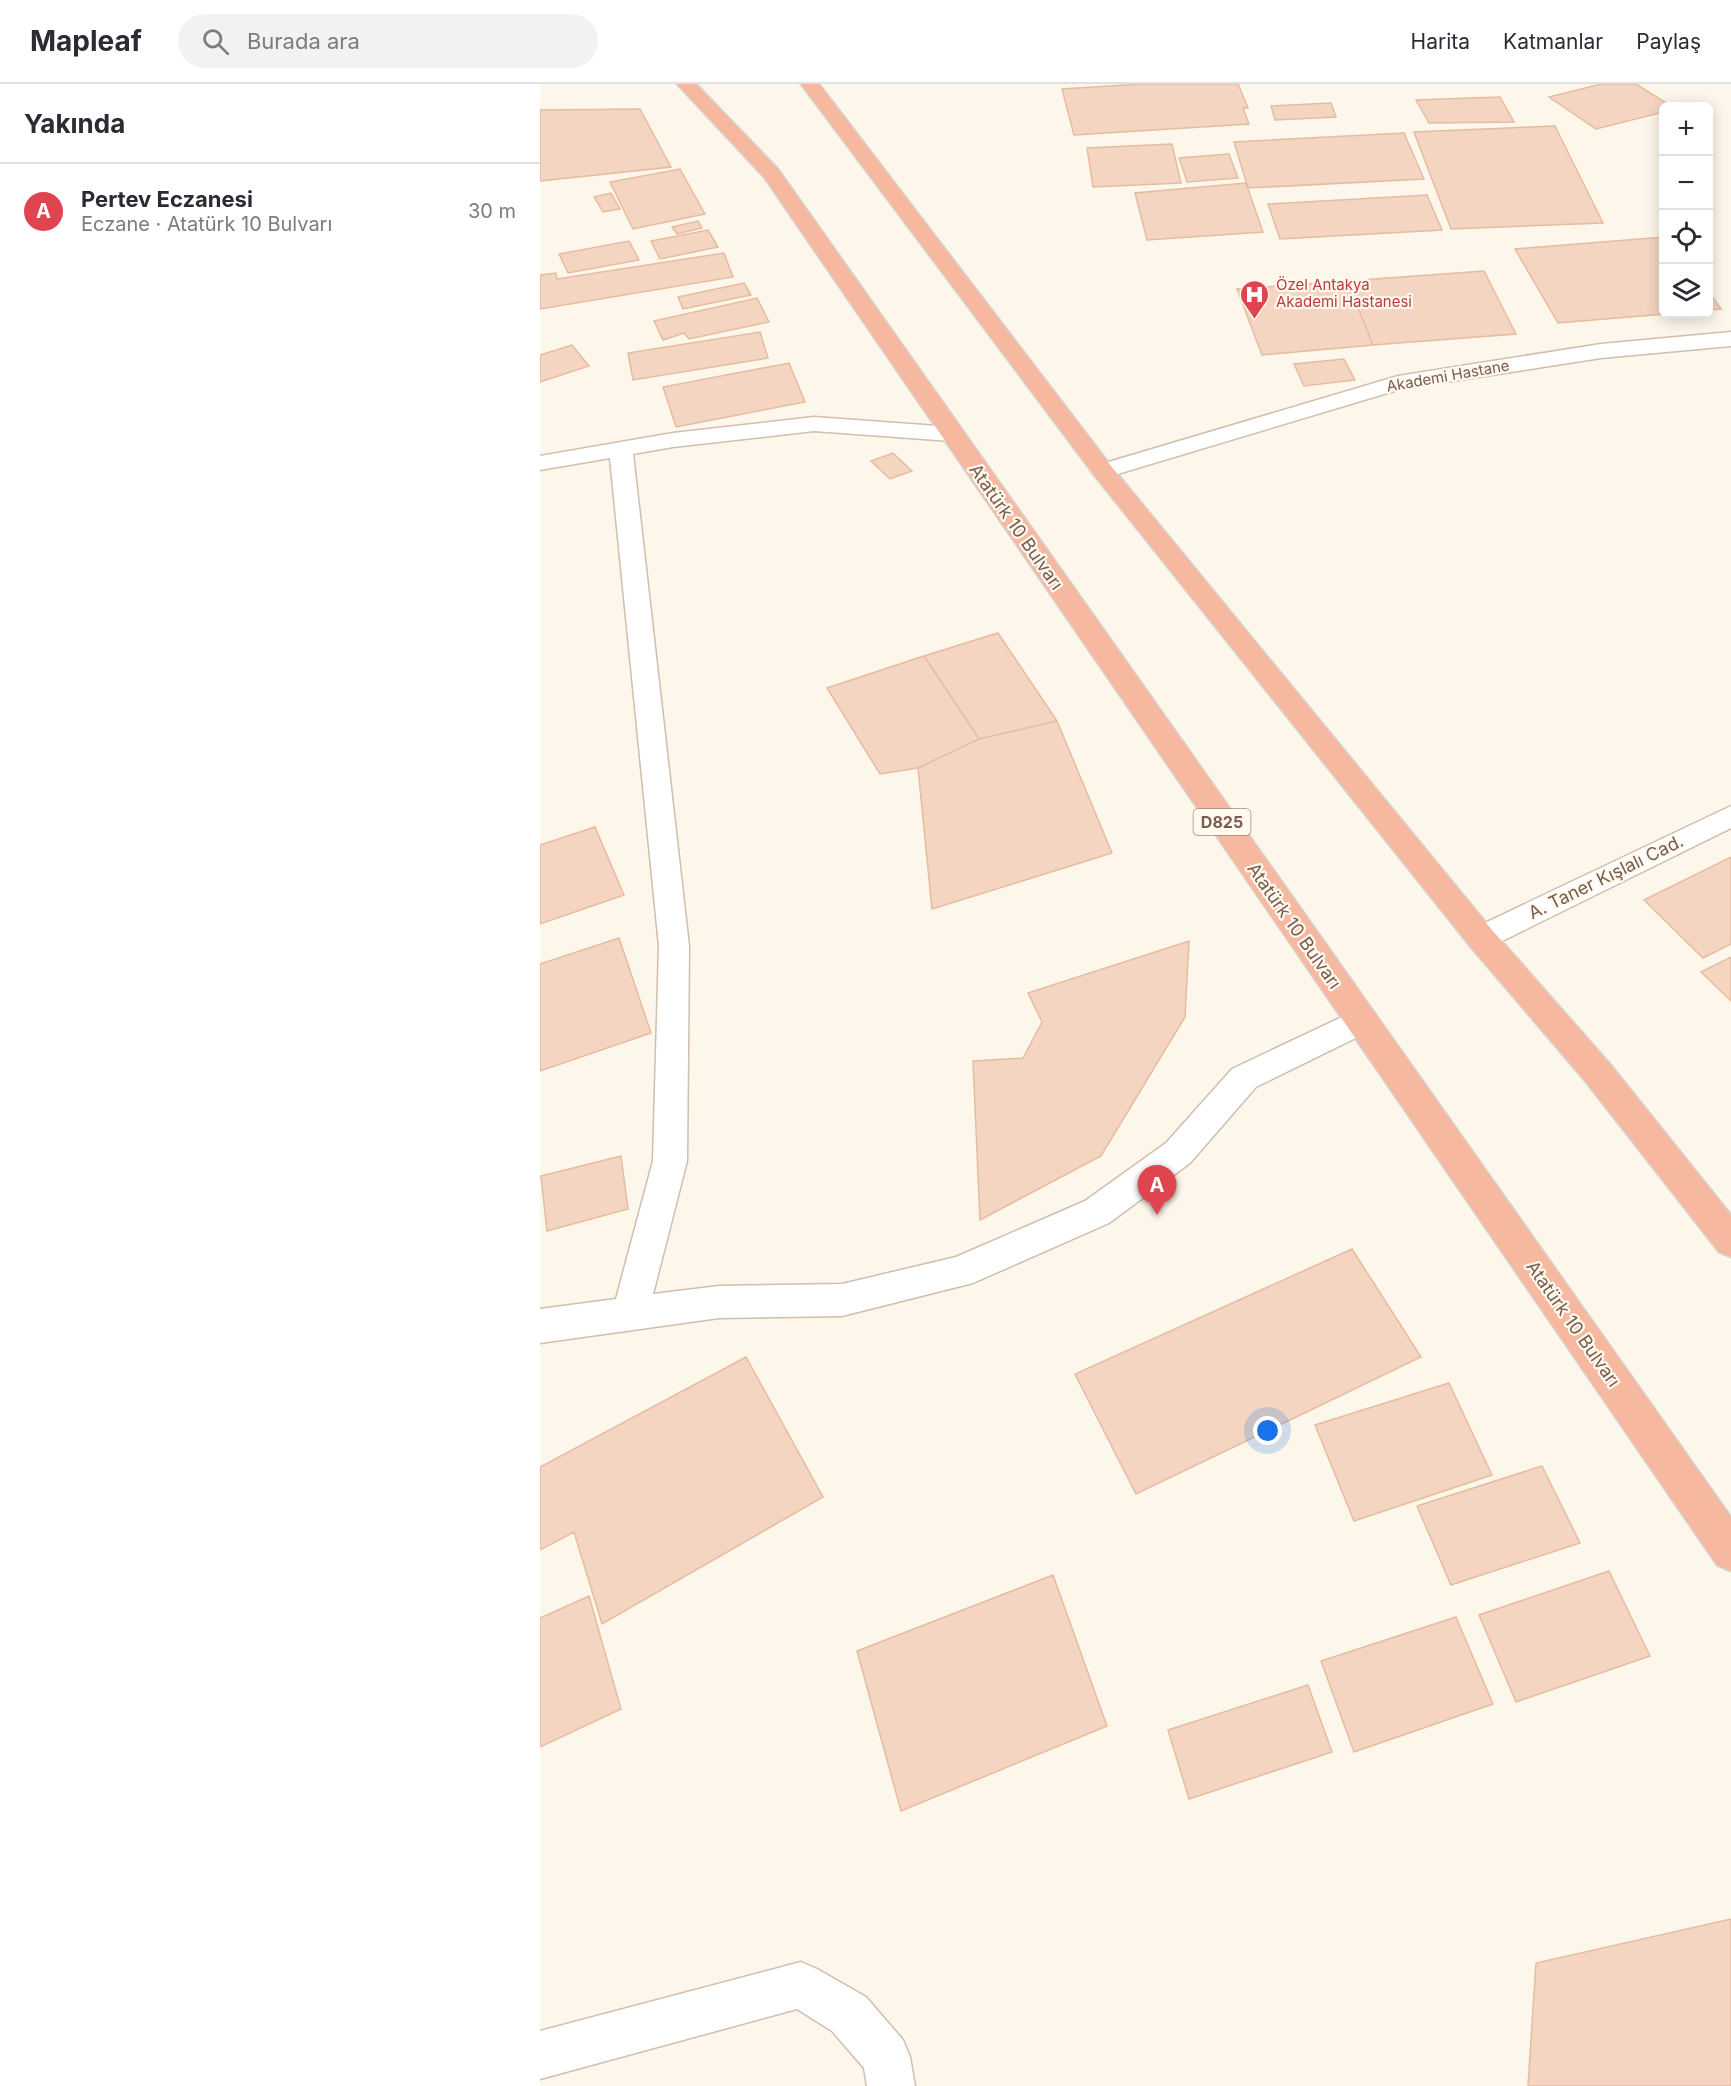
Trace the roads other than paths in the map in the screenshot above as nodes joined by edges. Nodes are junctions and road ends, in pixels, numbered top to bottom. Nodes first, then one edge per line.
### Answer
1 (810, 84) edge
2 (694, 93) edge
3 (1731, 339) edge
4 (951, 434) junction
5 (621, 451) junction
6 (540, 463) edge
7 (1103, 471) junction
8 (1731, 816) edge
9 (1481, 938) junction
10 (1361, 1021) junction
11 (1731, 1241) edge
12 (630, 1314) junction
13 (540, 1326) edge
14 (1731, 1551) edge
15 (540, 2055) edge
16 (891, 2086) edge

1 - 7 highway
2 - 4 highway, Atatürk 10 Bulvarı / D825
3 - 7 street, Akademi Hastane
4 - 5 street
4 - 10 highway, Atatürk 10 Bulvarı / D825
5 - 6 street
5 - 12 street
7 - 9 highway
8 - 9 street, A. Taner Kışlalı Cad.
9 - 11 highway
10 - 12 street
10 - 14 highway, Atatürk 10 Bulvarı / D825
12 - 13 street
15 - 16 street

